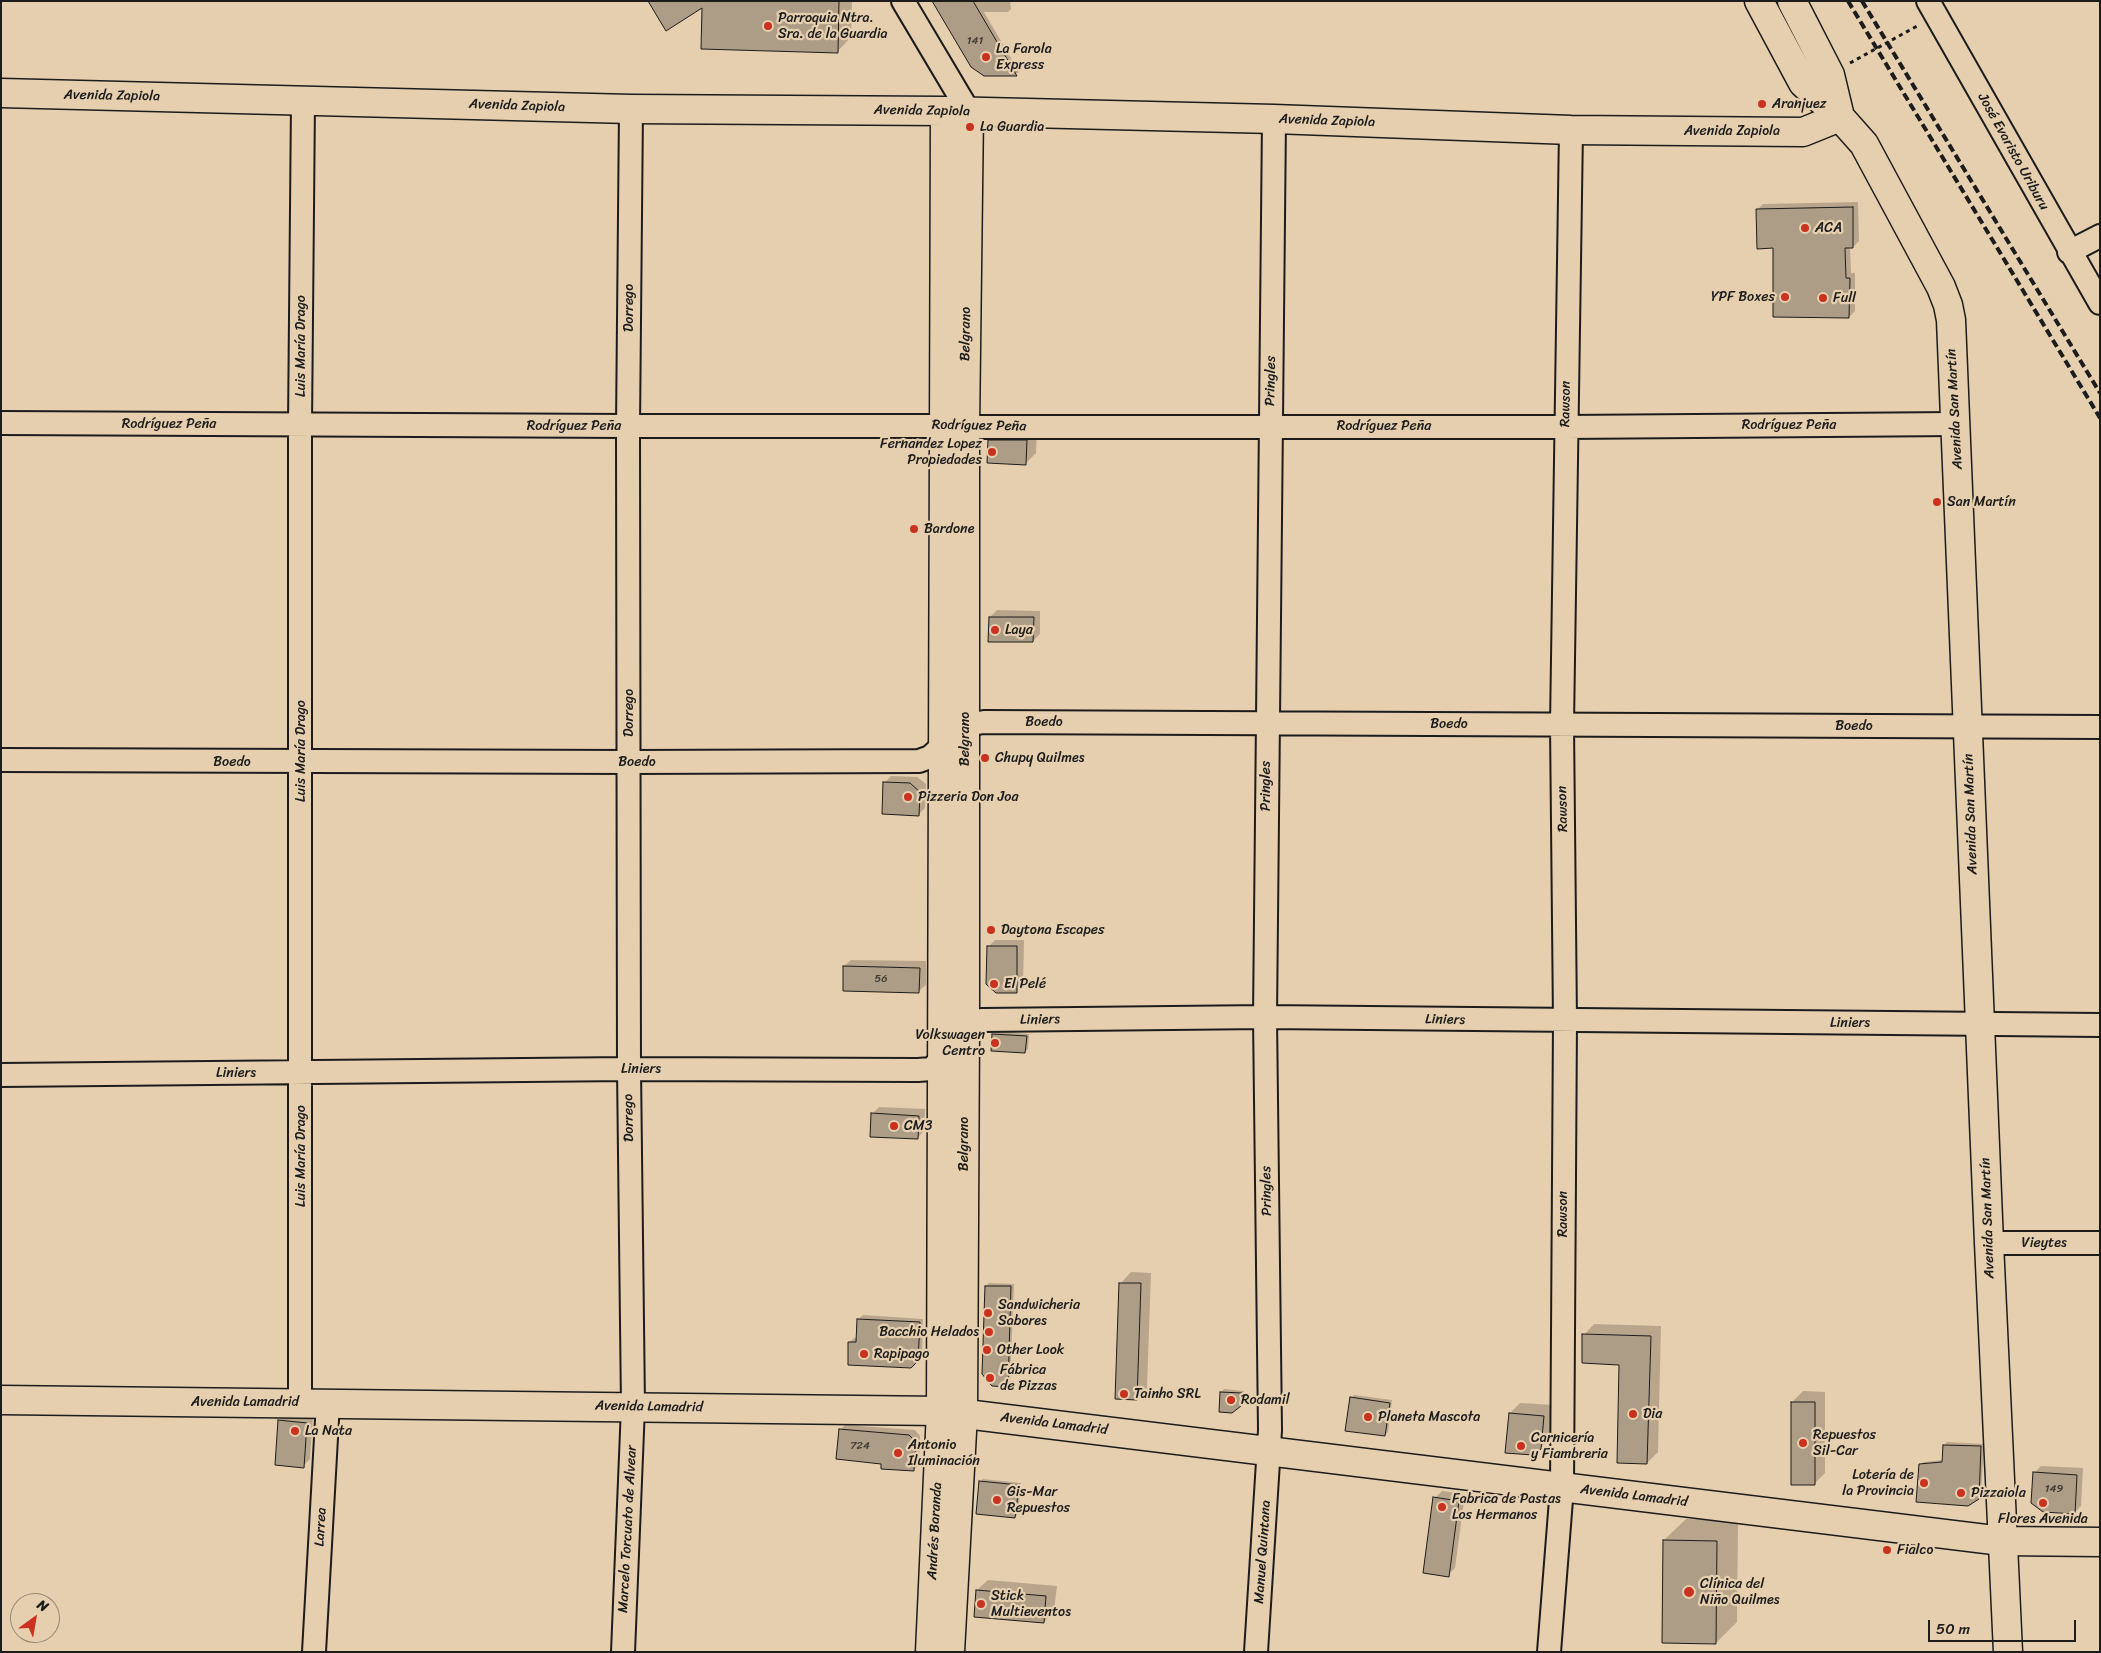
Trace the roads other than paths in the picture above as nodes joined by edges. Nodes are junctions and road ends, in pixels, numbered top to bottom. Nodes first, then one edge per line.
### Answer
1 (903, 1) edge
2 (1759, 1) edge
3 (1792, 1) edge
4 (1932, 9) edge
5 (1, 93) edge
6 (303, 100) junction
7 (631, 109) junction
8 (957, 111) junction
9 (1840, 117) junction
10 (1274, 119) junction
11 (1571, 130) junction
12 (2100, 236) edge
13 (2069, 252) junction
14 (2100, 303) edge
15 (1, 423) edge
16 (1956, 424) junction
17 (300, 425) junction
18 (628, 426) junction
19 (954, 426) junction
20 (1270, 426) junction
21 (1565, 427) junction
22 (1266, 723) junction
23 (965, 725) junction
24 (1562, 725) junction
25 (1968, 727) junction
26 (2100, 727) edge
27 (943, 744) junction
28 (1, 760) edge
29 (301, 762) junction
30 (630, 762) junction
31 (1265, 1017) junction
32 (1565, 1021) junction
33 (1980, 1023) junction
34 (2100, 1025) edge
35 (965, 1028) junction
36 (943, 1058) junction
37 (628, 1069) junction
38 (301, 1073) junction
39 (1, 1075) edge
40 (1989, 1243) junction
41 (2100, 1243) edge
42 (1, 1400) edge
43 (300, 1402) junction
44 (328, 1402) junction
45 (633, 1407) junction
46 (952, 1412) junction
47 (1270, 1452) junction
48 (1562, 1487) junction
49 (2002, 1541) junction
50 (2100, 1542) edge
51 (314, 1652) edge
52 (623, 1652) edge
53 (930, 1652) edge
54 (950, 1652) edge
55 (1256, 1652) edge
56 (1549, 1652) edge
57 (2008, 1652) edge

1 - 8 street, Belgrano
2 - 9 main road, Avenida San Martín
3 - 9 main road, Avenida San Martín
4 - 13 street, José Evaristo Uriburu
5 - 6 main road, Avenida Zapiola
6 - 7 main road, Avenida Zapiola
6 - 17 street, Luis María Drago
7 - 8 main road, Avenida Zapiola
7 - 18 street, Dorrego
8 - 10 main road, Avenida Zapiola
8 - 19 main road, Belgrano
9 - 11 main road, Avenida Zapiola
9 - 16 main road, Avenida San Martín
10 - 11 main road, Avenida Zapiola
10 - 20 street, Pringles
11 - 21 street, Rawson
12 - 13 street
13 - 14 street, José Evaristo Uriburu
15 - 17 street, Rodríguez Peña
16 - 21 street, Rodríguez Peña
16 - 25 main road, Avenida San Martín
17 - 18 street, Rodríguez Peña
17 - 29 street, Luis María Drago
18 - 19 street, Rodríguez Peña
18 - 30 street, Dorrego
19 - 20 street, Rodríguez Peña
19 - 23 main road, Belgrano
19 - 27 main road, Belgrano
20 - 21 street, Rodríguez Peña
20 - 22 street, Pringles
21 - 24 street, Rawson
22 - 23 street, Boedo
22 - 24 street, Boedo
22 - 31 street, Pringles
23 - 27 street, Boedo
23 - 35 main road, Belgrano
24 - 25 street, Boedo
24 - 32 street, Rawson
25 - 26 street, Boedo
25 - 33 main road, Avenida San Martín
27 - 30 street, Boedo
27 - 36 main road, Belgrano
28 - 29 street, Boedo
29 - 30 street, Boedo
29 - 38 street, Luis María Drago
30 - 37 street, Dorrego
31 - 32 street, Liniers
31 - 35 street, Liniers
31 - 47 street, Pringles
32 - 33 street, Liniers
32 - 48 street, Rawson
33 - 34 street, Liniers
33 - 40 main road, Avenida San Martín
35 - 36 street, Liniers
35 - 46 main road, Belgrano
36 - 37 street, Liniers
36 - 46 main road, Belgrano
37 - 38 street, Liniers
37 - 45 street, Dorrego
38 - 39 street, Liniers
38 - 43 street, Luis María Drago
40 - 41 street, Vieytes
40 - 49 main road, Avenida San Martín
42 - 43 main road, Avenida Lamadrid
43 - 44 main road, Avenida Lamadrid
44 - 45 main road, Avenida Lamadrid
44 - 51 street, Larrea
45 - 46 main road, Avenida Lamadrid
45 - 52 street, Marcelo Torcuato de Alvear
46 - 47 main road, Avenida Lamadrid
46 - 53 main road, Andrés Baranda
46 - 54 main road, Andrés Baranda
47 - 48 main road, Avenida Lamadrid
47 - 55 street, Manuel Quintana
48 - 49 main road, Avenida Lamadrid
48 - 56 street, Rawson
49 - 50 main road, Avenida Lamadrid
49 - 57 main road, Avenida San Martín

